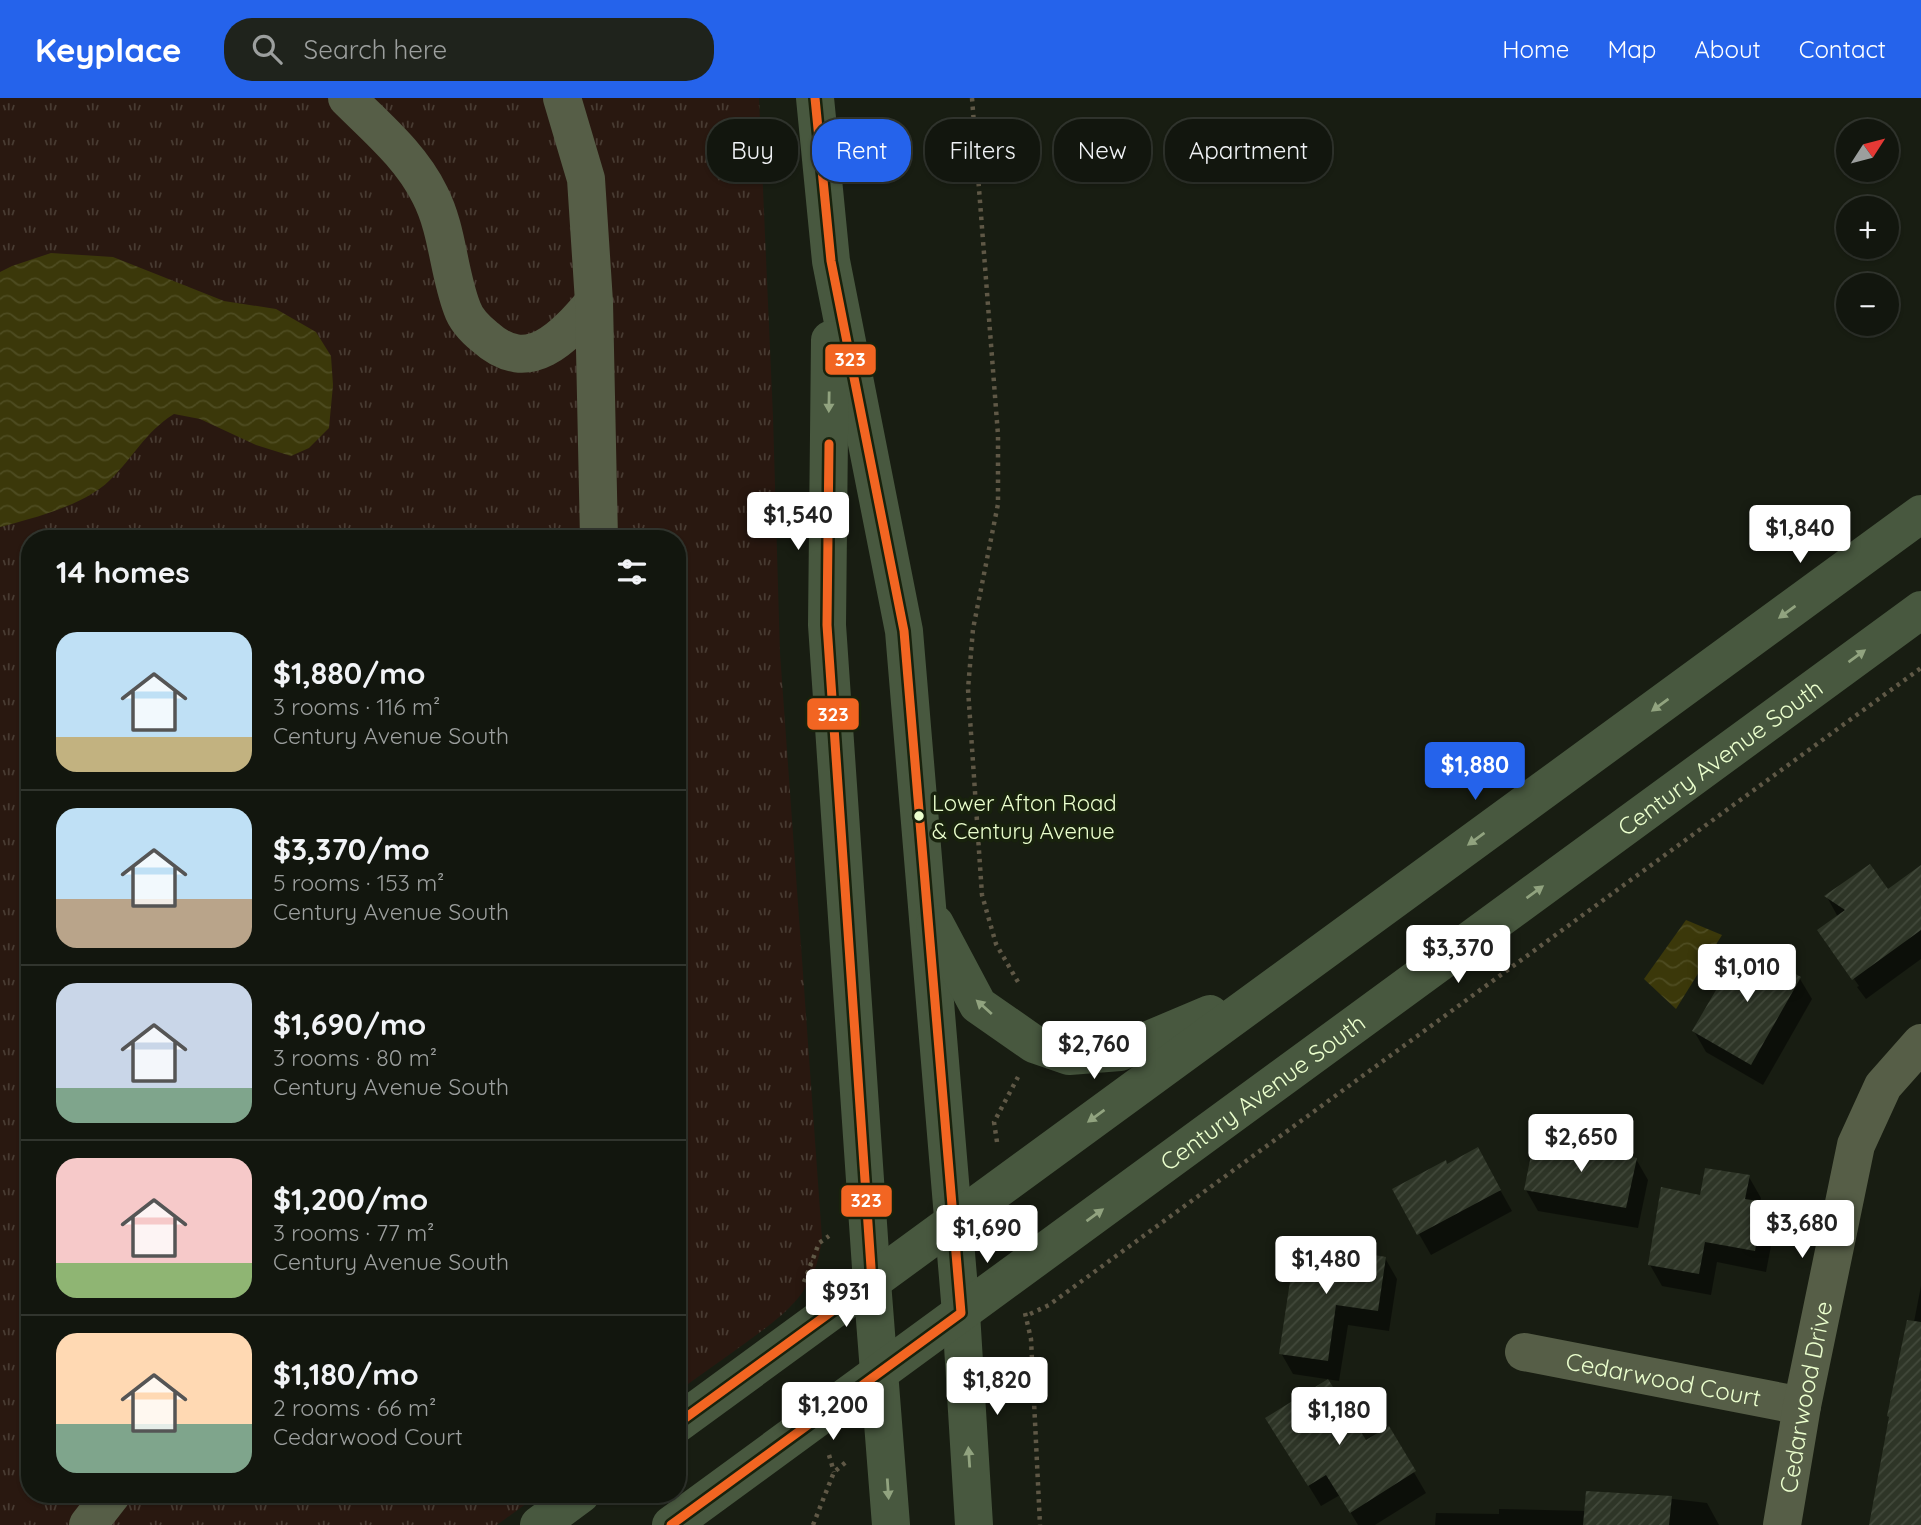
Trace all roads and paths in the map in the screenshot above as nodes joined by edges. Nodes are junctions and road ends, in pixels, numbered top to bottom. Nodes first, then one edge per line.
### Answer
1 (347, 98) edge
2 (562, 98) edge
3 (815, 98) edge
4 (972, 98) edge
5 (831, 261) junction
6 (594, 302) junction
7 (1921, 514) edge
8 (599, 530) edge
9 (1921, 610) edge
10 (1921, 668) edge
11 (927, 911) junction
12 (1025, 989) dead end
13 (1270, 989) junction
14 (1921, 1043) edge
15 (1034, 1044) junction
16 (1004, 1184) junction
17 (953, 1221) junction
18 (1017, 1272) junction
19 (872, 1282) junction
20 (961, 1313) junction
21 (1026, 1316) junction
22 (1016, 1324) dead end
23 (1524, 1352) dead end
24 (879, 1372) junction
25 (1802, 1406) junction
26 (686, 1417) edge
27 (884, 1431) junction
28 (105, 1503) edge
29 (568, 1503) edge
30 (88, 1525) edge
31 (539, 1525) edge
32 (671, 1525) edge
33 (813, 1525) edge
34 (891, 1525) edge
35 (974, 1525) edge
36 (1040, 1525) edge
37 (1782, 1525) edge

1 - 6 street
2 - 6 street
3 - 5 main road
4 - 12 path
5 - 11 main road
5 -> 19 main road
6 - 8 street
7 -> 13 main road
18 -> 9 main road, Century Avenue South
10 - 21 path
15 -> 11 main road
11 - 17 main road
13 - 15 main road
13 -> 16 main road
14 - 25 street, Cedarwood Drive
15 - 16 path
16 - 17 main road
17 - 19 main road
17 - 20 main road
18 - 20 main road, Century Avenue South
18 - 21 path
19 - 24 main road
19 - 26 main road
20 - 24 main road, Century Avenue South
35 -> 20 main road
21 - 22 path
21 - 36 path
23 - 25 street, Cedarwood Court
24 - 27 main road
24 - 32 main road, Century Avenue South
25 - 37 street, Cedarwood Drive
27 - 33 path
27 -> 34 main road
28 - 30 street
29 - 31 main road

